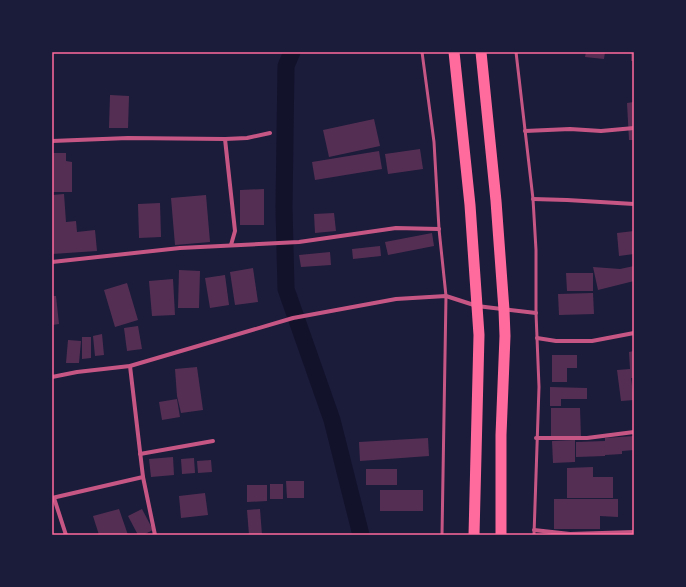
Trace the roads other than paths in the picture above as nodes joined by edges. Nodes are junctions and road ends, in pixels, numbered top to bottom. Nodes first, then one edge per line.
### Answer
1 (422, 52) edge
2 (454, 52) edge
3 (481, 52) edge
4 (516, 52) edge
5 (634, 128) edge
6 (525, 131) junction
7 (270, 133) dead end
8 (225, 139) junction
9 (52, 141) edge
10 (533, 199) junction
11 (634, 204) edge
12 (439, 229) junction
13 (231, 245) junction
14 (52, 262) edge
15 (446, 296) junction
16 (477, 306) junction
17 (504, 310) junction
18 (536, 313) junction
19 (634, 333) edge
20 (537, 338) junction
21 (130, 366) junction
22 (52, 376) edge
23 (634, 432) edge
24 (536, 438) junction
25 (213, 441) dead end
26 (140, 454) junction
27 (143, 477) junction
28 (53, 498) edge
29 (634, 532) edge
30 (534, 533) edge
31 (66, 535) edge
32 (155, 535) edge
33 (442, 535) edge
34 (474, 535) edge
35 (501, 535) edge

1 - 12 lane
2 - 16 highway
3 - 17 highway
4 - 6 lane
5 - 6 street
6 - 10 lane
7 - 8 street
8 - 9 street
8 - 13 street
10 - 11 street
10 - 18 lane
12 - 13 street
12 - 15 lane
13 - 14 street
15 - 16 street
15 - 21 street
15 - 33 lane
16 - 17 street
16 - 34 highway
17 - 18 street
17 - 35 highway
18 - 20 lane
19 - 20 street
20 - 24 lane
21 - 22 street
21 - 26 street
23 - 24 street
24 - 30 lane
25 - 26 street
26 - 27 street
27 - 28 street
27 - 32 street
28 - 31 street
29 - 30 street

